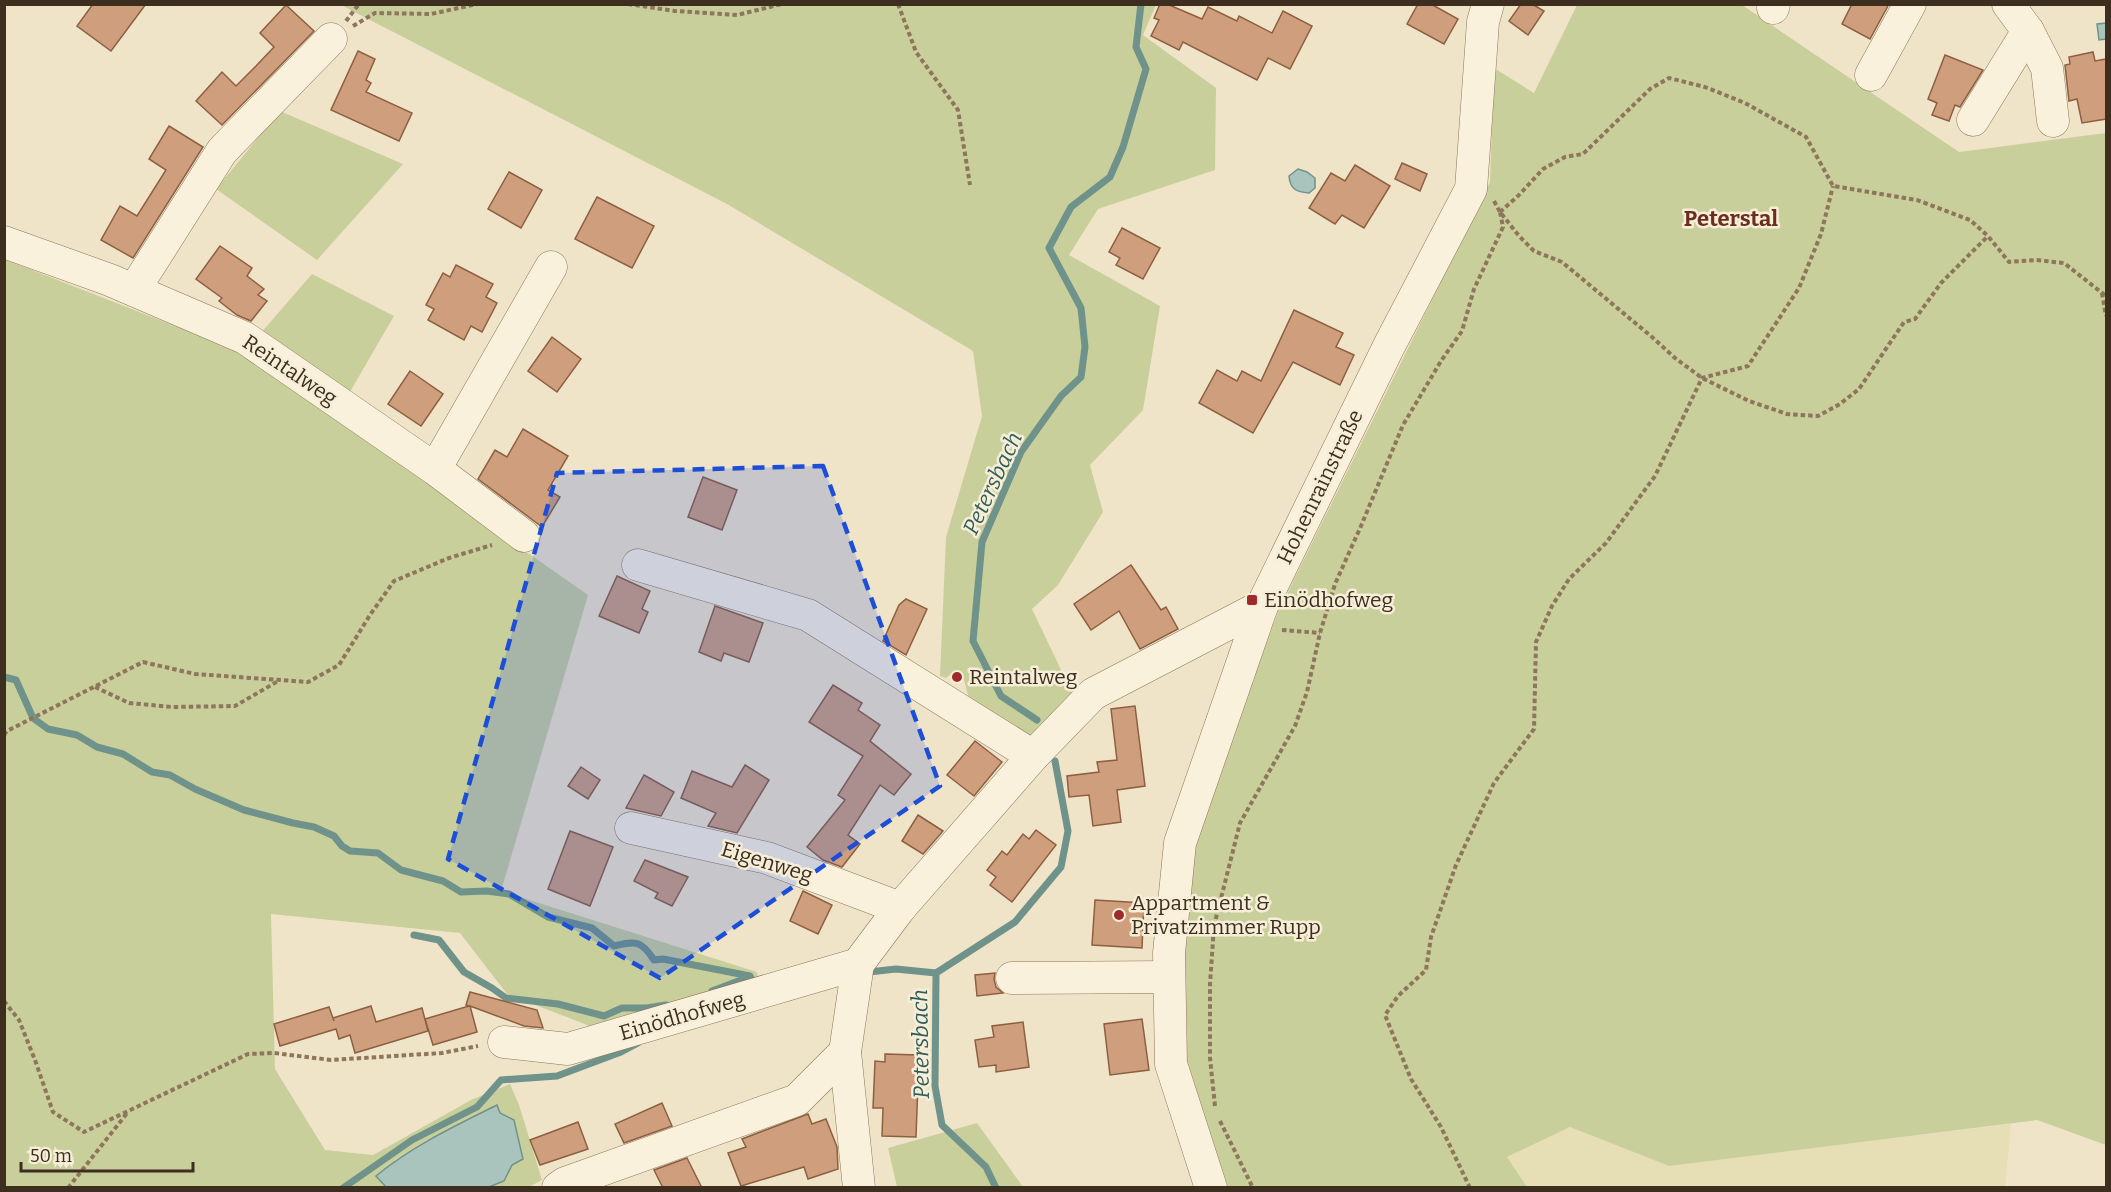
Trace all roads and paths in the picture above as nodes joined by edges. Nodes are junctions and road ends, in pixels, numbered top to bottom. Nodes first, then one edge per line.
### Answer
1 (477, 4) edge
2 (628, 4) edge
3 (782, 4) edge
4 (898, 4) edge
5 (1488, 4) edge
6 (1910, 4) edge
7 (2008, 4) edge
8 (2028, 31) junction
9 (332, 39) joint
10 (1871, 75) dead end
11 (1973, 120) dead end
12 (2053, 121) dead end
13 (970, 185) dead end
14 (1833, 186) junction
15 (1500, 212) junction
16 (1988, 236) junction
17 (4, 242) edge
18 (551, 267) dead end
19 (134, 290) junction
20 (2104, 294) edge
21 (2106, 316) edge
22 (1702, 378) junction
23 (435, 469) junction
24 (524, 536) joint
25 (638, 565) dead end
26 (1258, 616) junction
27 (1320, 633) junction
28 (281, 680) junction
29 (94, 687) junction
30 (4, 735) edge
31 (1033, 756) junction
32 (631, 828) dead end
33 (900, 908) junction
34 (858, 964) junction
35 (1169, 977) junction
36 (1011, 978) dead end
37 (4, 1001) edge
38 (504, 1041) joint
39 (845, 1052) junction
40 (128, 1111) junction
41 (68, 1188) edge
42 (558, 1188) edge
43 (859, 1188) edge
44 (1211, 1188) edge
45 (1253, 1188) edge
46 (1470, 1188) edge

1 - 9 path
2 - 3 path
4 - 13 path
5 - 26 street, Hohenrainstraße
6 - 10 street
7 - 8 street
8 - 11 street
8 - 12 street
9 - 19 street
14 - 15 path
14 - 16 path
14 - 22 path
15 - 22 path
15 - 27 path
16 - 20 path
16 - 22 path
17 - 19 street, Reintalweg
18 - 23 street
19 - 23 street, Reintalweg
20 - 21 path
22 - 46 path
23 - 24 street, Reintalweg
24 - 28 path
25 - 31 street
26 - 27 path
26 - 31 street
26 - 35 street, Hohenrainstraße
27 - 45 path
28 - 29 path
28 - 29 path
29 - 30 path
31 - 33 street
32 - 33 street, Eigenweg
33 - 34 street
34 - 38 street, Einödhofweg
34 - 39 street
35 - 36 street
35 - 44 street, Hohenrainstraße
37 - 40 path
38 - 40 path
39 - 42 street
39 - 43 street
40 - 41 path

